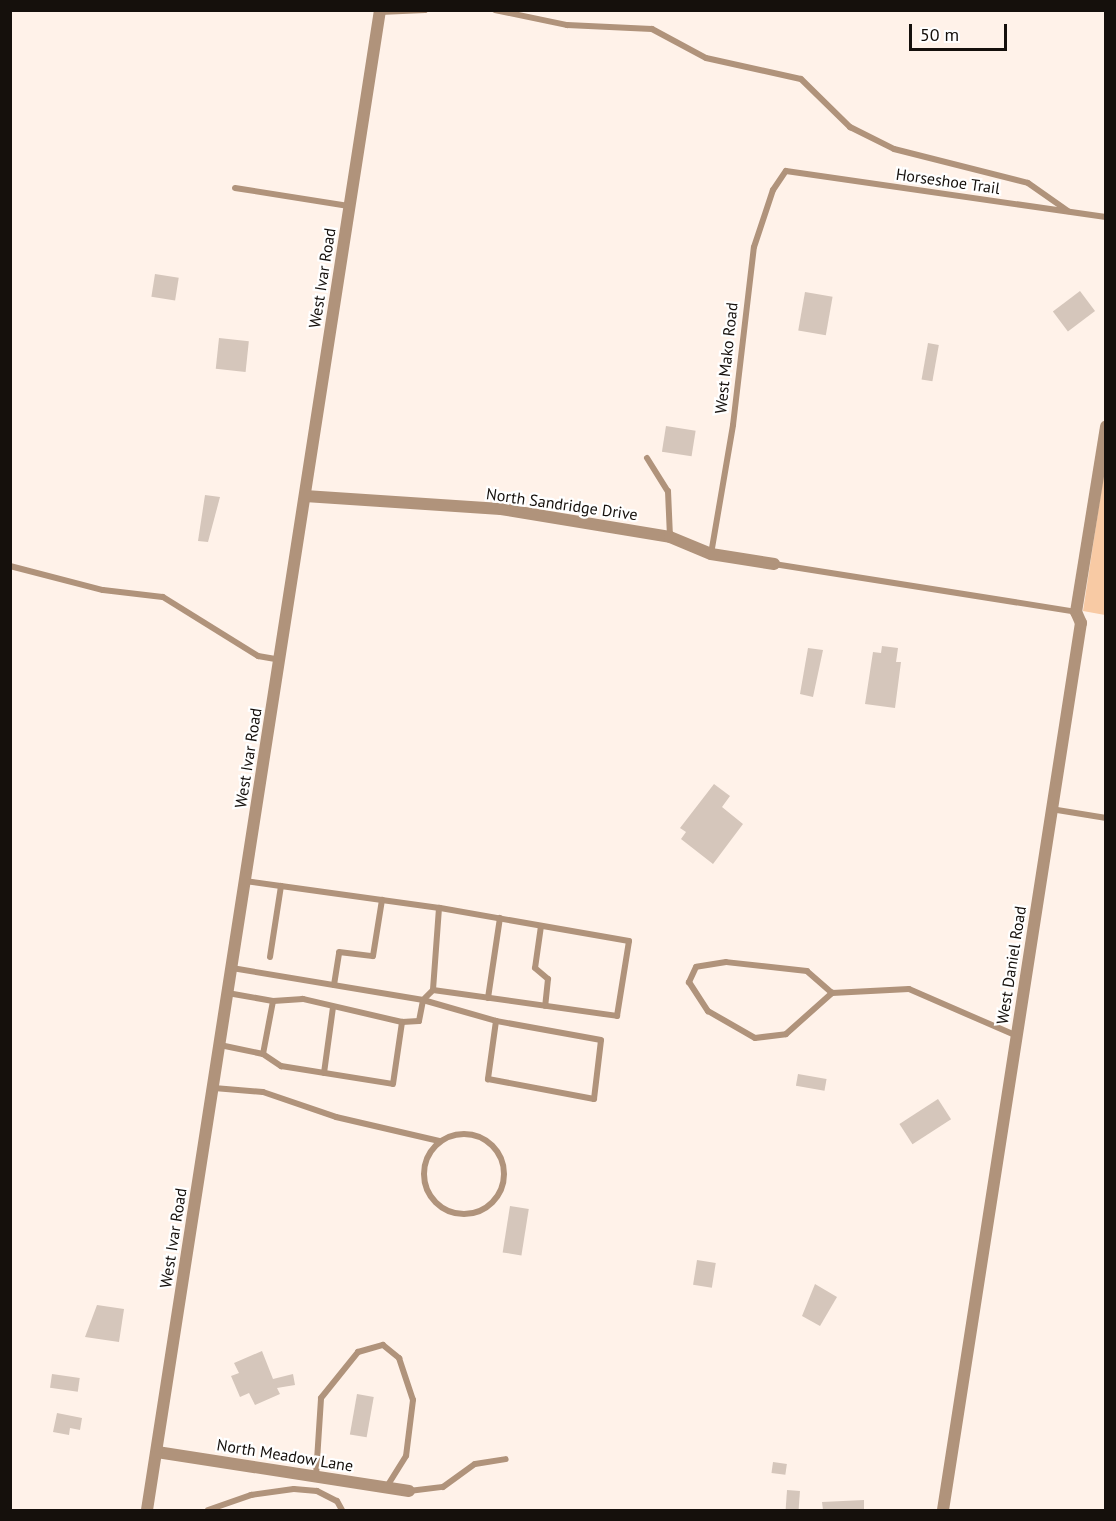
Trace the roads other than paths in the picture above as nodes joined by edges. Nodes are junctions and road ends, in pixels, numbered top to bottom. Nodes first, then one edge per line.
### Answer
1 (425, 10) edge
2 (495, 10) edge
3 (380, 11) edge
4 (786, 171) joint
5 (235, 188) dead end
6 (350, 206) junction
7 (1069, 212) junction
8 (1106, 217) edge
9 (1106, 426) edge
10 (647, 458) dead end
11 (305, 496) junction
12 (670, 537) junction
13 (711, 554) junction
14 (774, 564) joint
15 (10, 566) edge
16 (1076, 612) junction
17 (280, 660) junction
18 (1052, 809) junction
19 (1106, 818) edge
20 (245, 881) junction
21 (281, 886) junction
22 (382, 900) junction
23 (439, 908) junction
24 (500, 918) junction
25 (541, 926) junction
26 (270, 957) dead end
27 (232, 968) junction
28 (334, 985) junction
29 (433, 990) junction
30 (228, 993) junction
31 (832, 993) junction
32 (488, 998) junction
33 (423, 1000) junction
34 (273, 1001) junction
35 (545, 1006) junction
36 (333, 1007) junction
37 (496, 1021) junction
38 (402, 1022) junction
39 (1017, 1036) junction
40 (220, 1046) junction
41 (263, 1054) junction
42 (324, 1073) junction
43 (214, 1088) junction
44 (439, 1141) junction
45 (156, 1452) junction
46 (506, 1459) dead end
47 (316, 1476) junction
48 (387, 1487) junction
49 (409, 1491) joint
50 (147, 1510) edge
51 (208, 1510) edge
52 (342, 1510) edge
53 (944, 1510) edge

1 - 3 lane
2 - 7 lane
3 - 6 street, West Ivar Road
4 - 7 lane, Horseshoe Trail
4 - 13 lane, West Mako Road
5 - 6 lane
6 - 11 street, West Ivar Road
7 - 8 lane, Horseshoe Trail
9 - 16 street, West Daniel Road
10 - 12 lane
11 - 12 street, North Sandridge Drive
11 - 17 street, West Ivar Road
12 - 13 street, North Sandridge Drive
13 - 14 street, North Sandridge Drive
14 - 16 lane
15 - 17 lane
16 - 18 street, West Daniel Road
17 - 20 street, West Ivar Road
18 - 19 lane
18 - 39 street, West Daniel Road
20 - 21 lane
20 - 27 street, West Ivar Road
21 - 22 lane
21 - 26 lane
22 - 23 lane
22 - 28 lane
23 - 24 lane
23 - 29 lane
24 - 25 lane
24 - 32 lane
25 - 35 lane
25 - 35 lane
27 - 28 lane
27 - 30 street, West Ivar Road
28 - 33 lane
29 - 32 lane
29 - 33 lane
30 - 34 lane
30 - 40 street, West Ivar Road
31 - 31 lane
31 - 39 lane
32 - 35 lane
33 - 37 lane
33 - 38 lane
34 - 36 lane
34 - 41 lane
36 - 38 lane
36 - 42 lane
37 - 37 lane
38 - 42 lane
39 - 53 street, West Daniel Road
40 - 41 lane
40 - 43 street, West Ivar Road
41 - 42 lane
43 - 44 lane
43 - 45 street, West Ivar Road
44 - 44 lane
45 - 47 street, North Meadow Lane
45 - 50 street, West Ivar Road
46 - 49 lane
47 - 48 street, North Meadow Lane
47 - 48 lane
48 - 49 street, North Meadow Lane
51 - 52 lane

